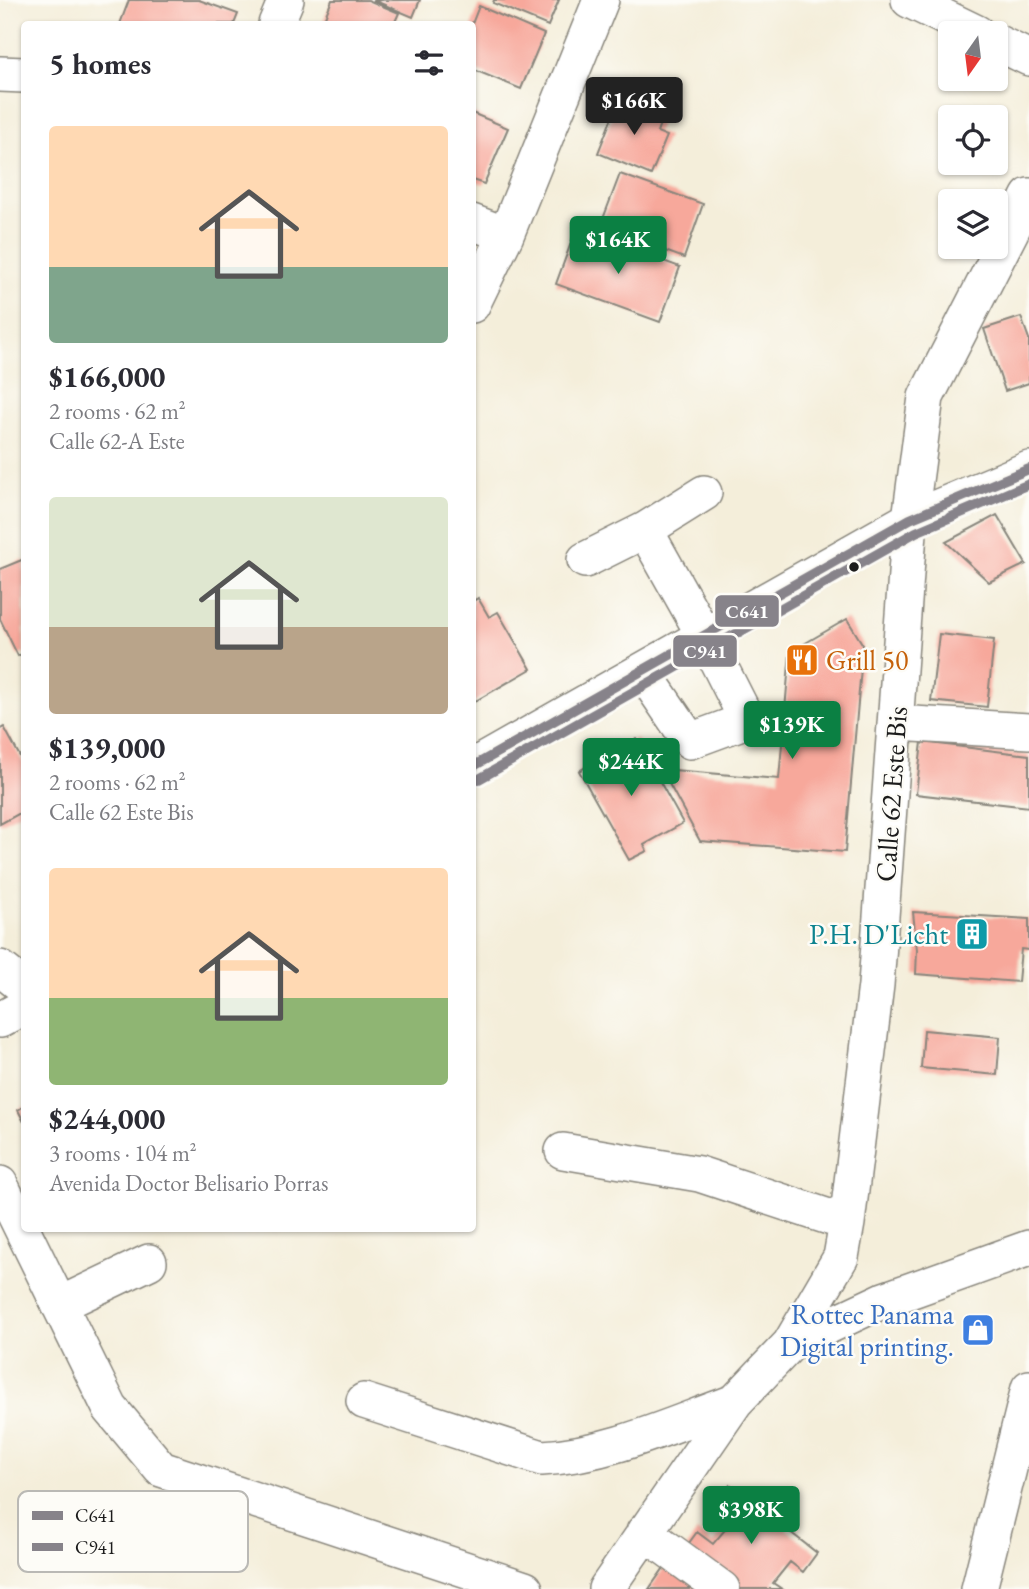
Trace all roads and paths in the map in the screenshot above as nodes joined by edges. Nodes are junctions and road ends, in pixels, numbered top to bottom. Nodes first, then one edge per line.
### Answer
1 (286, 0) edge
2 (601, 0) edge
3 (909, 0) edge
4 (277, 21) edge
5 (952, 21) edge
6 (1008, 48) edge
7 (1029, 58) edge
8 (0, 75) edge
9 (21, 75) edge
10 (1029, 196) edge
11 (476, 224) edge
12 (506, 235) junction
13 (476, 297) edge
14 (1029, 469) edge
15 (704, 493) dead end
16 (910, 519) junction
17 (645, 530) junction
18 (585, 560) dead end
19 (705, 636) junction
20 (643, 671) junction
21 (897, 723) junction
22 (1029, 731) edge
23 (476, 764) edge
24 (0, 968) edge
25 (21, 985) edge
26 (21, 1009) edge
27 (0, 1020) edge
28 (563, 1152) dead end
29 (0, 1184) edge
30 (847, 1223) junction
31 (21, 1227) edge
32 (23, 1232) edge
33 (1029, 1248) edge
34 (841, 1257) junction
35 (149, 1262) dead end
36 (884, 1300) junction
37 (59, 1305) junction
38 (790, 1344) junction
39 (1029, 1388) edge
40 (364, 1401) dead end
41 (735, 1402) junction
42 (228, 1491) edge
43 (248, 1498) edge
44 (644, 1532) junction
45 (525, 1589) edge
46 (606, 1589) edge
47 (722, 1589) edge
48 (979, 1589) edge

1 - 4 street
2 - 12 street
3 - 5 street
6 - 7 street
8 - 9 street
10 - 16 street, Calle 62 Este Bis
11 - 12 street
12 - 13 street
14 - 16 street
15 - 17 street
16 - 19 street
16 - 21 street, Calle 62 Este Bis
17 - 18 street
17 - 19 street
19 - 20 street
19 - 20 street
20 - 23 street
21 - 22 street
21 - 30 street, Calle 62 Este Bis
24 - 25 street
26 - 27 street
28 - 30 street
29 - 31 street
30 - 34 street, Calle 62 Este Bis
32 - 37 street
33 - 36 street
34 - 36 street
34 - 38 street
35 - 37 street
36 - 38 street
37 - 42 street
38 - 41 street
39 - 48 street
40 - 41 street
41 - 44 street
43 - 45 street
44 - 46 street
44 - 47 street

